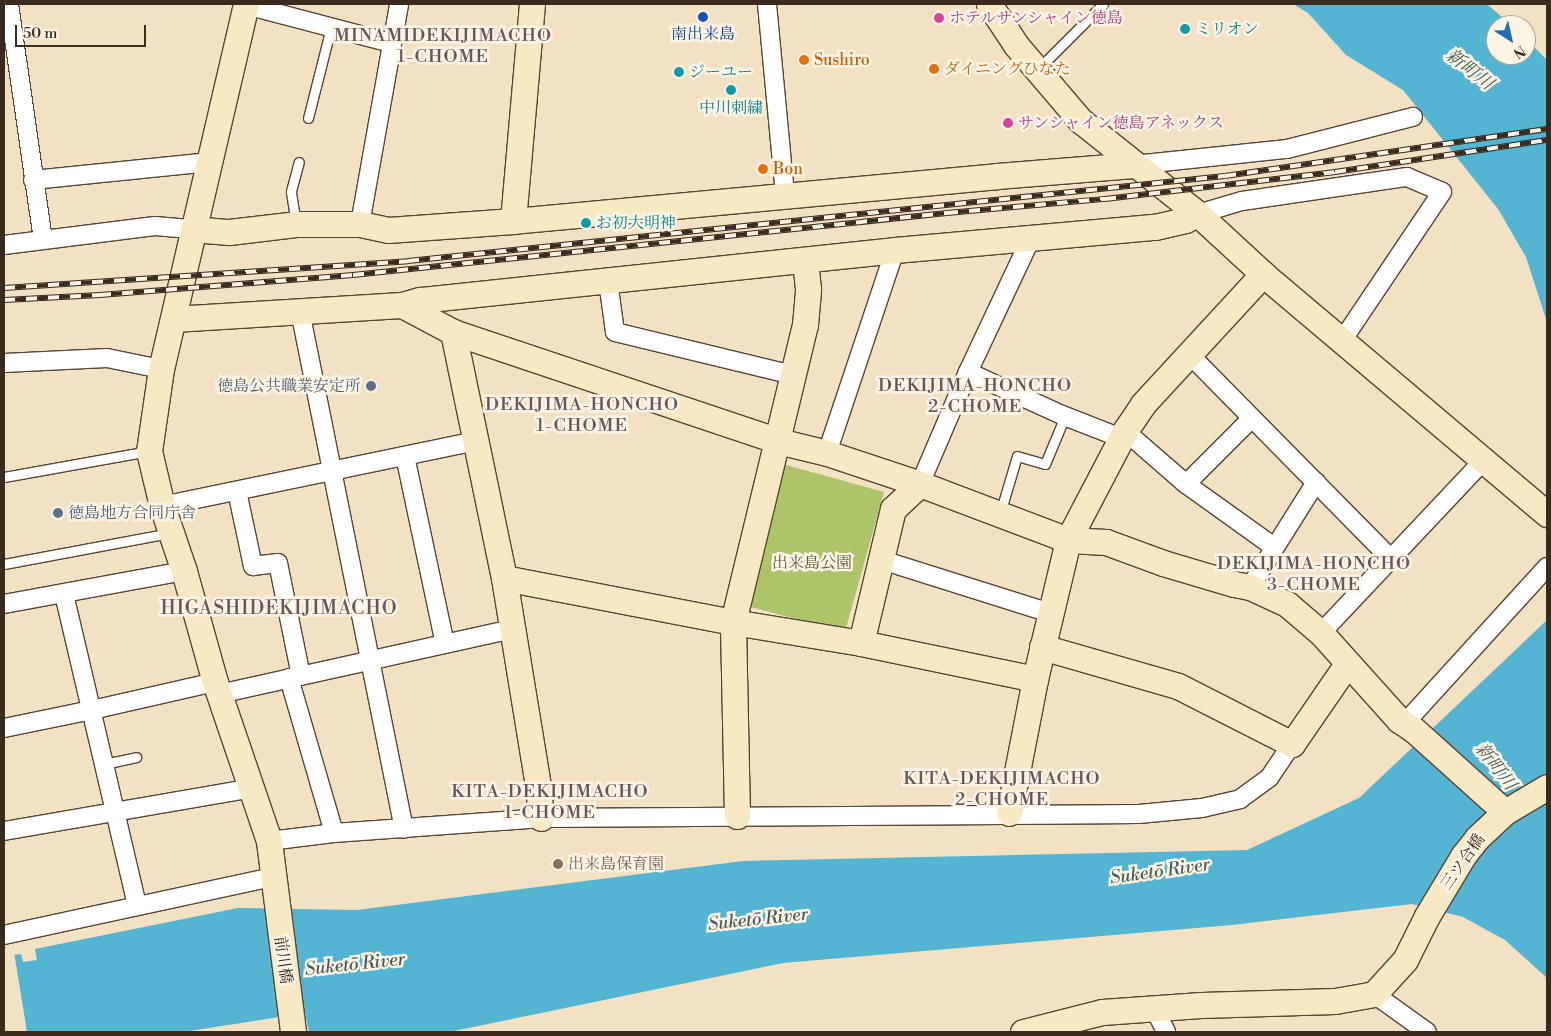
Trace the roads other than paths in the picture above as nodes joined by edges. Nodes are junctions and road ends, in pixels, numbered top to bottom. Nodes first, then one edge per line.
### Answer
1 (9, 4) edge
2 (246, 4) edge
3 (399, 4) edge
4 (532, 4) edge
5 (767, 4) edge
6 (989, 4) edge
7 (1103, 4) edge
8 (331, 27) junction
9 (391, 43) junction
10 (1037, 71) junction
11 (1413, 117) dead end
12 (308, 118) dead end
13 (210, 162) junction
14 (299, 162) dead end
15 (1134, 165) junction
16 (33, 180) junction
17 (785, 195) junction
18 (1198, 214) junction
19 (513, 221) junction
20 (296, 224) junction
21 (360, 224) junction
22 (193, 229) junction
23 (1031, 238) junction
24 (43, 240) junction
25 (4, 245) edge
26 (895, 250) junction
27 (804, 260) junction
28 (1263, 274) junction
29 (608, 281) junction
30 (402, 305) junction
31 (300, 311) junction
32 (173, 319) junction
33 (453, 332) junction
34 (1342, 341) junction
35 (1188, 354) junction
36 (4, 363) edge
37 (160, 369) junction
38 (968, 372) junction
39 (793, 375) junction
40 (1065, 416) junction
41 (1252, 418) junction
42 (1123, 434) junction
43 (476, 441) junction
44 (778, 441) junction
45 (149, 451) junction
46 (827, 453) junction
47 (405, 456) junction
48 (1484, 460) junction
49 (332, 471) junction
50 (4, 477) edge
51 (1316, 482) junction
52 (920, 484) junction
53 (1186, 484) junction
54 (237, 491) junction
55 (162, 506) junction
56 (1000, 514) junction
57 (1547, 514) edge
58 (171, 532) junction
59 (1068, 540) junction
60 (1274, 547) junction
61 (1391, 559) junction
62 (882, 560) junction
63 (4, 564) edge
64 (1547, 567) edge
65 (184, 571) junction
66 (504, 578) junction
67 (1250, 587) junction
68 (64, 594) junction
69 (4, 604) edge
70 (1050, 613) junction
71 (733, 622) junction
72 (512, 629) junction
73 (1322, 633) junction
74 (445, 644) junction
75 (861, 644) junction
76 (1042, 647) junction
77 (370, 660) junction
78 (1347, 664) junction
79 (295, 677) junction
80 (1035, 679) junction
81 (217, 688) junction
82 (92, 710) junction
83 (1410, 727) junction
84 (4, 728) edge
85 (1292, 744) junction
86 (136, 757) dead end
87 (104, 764) junction
88 (1547, 787) edge
89 (252, 788) junction
90 (115, 812) junction
91 (1505, 812) junction
92 (1009, 813) junction
93 (737, 816) junction
94 (540, 818) junction
95 (404, 829) junction
96 (4, 831) edge
97 (334, 833) junction
98 (269, 841) junction
99 (273, 886) junction
100 (137, 906) junction
101 (4, 935) edge
102 (1374, 994) junction
103 (1154, 1008) junction
104 (292, 1028) edge
105 (1061, 1028) edge
106 (1023, 1032) edge
107 (1166, 1032) edge
108 (1427, 1032) edge

1 - 16 street
2 - 8 street
2 - 13 street
3 - 9 street
4 - 19 street
5 - 17 street
6 - 10 street
7 - 10 lane
8 - 9 street
8 - 12 lane
9 - 21 street
10 - 15 street
11 - 15 street
13 - 16 street
13 - 22 street
14 - 20 lane
15 - 17 street
15 - 18 street
16 - 24 street
17 - 19 street
18 - 23 street
18 - 28 street
18 - 34 street
19 - 21 street
20 - 21 street
20 - 22 street
22 - 24 street
22 - 32 street
23 - 26 street
23 - 38 street
24 - 25 street
26 - 27 street
26 - 46 street
27 - 29 street
27 - 39 street
28 - 34 street
28 - 35 street
29 - 30 street
29 - 39 street
30 - 31 street
30 - 33 street
31 - 32 street
31 - 49 street
32 - 37 street
33 - 43 street
33 - 44 street
34 - 48 street
35 - 41 street
35 - 42 street
36 - 37 street
37 - 45 street
38 - 40 street
38 - 52 street
39 - 44 street
40 - 42 street
40 - 56 lane
41 - 51 street
41 - 53 street
42 - 53 street
42 - 59 street
43 - 47 street
43 - 66 street
44 - 46 street
44 - 71 street
45 - 50 lane
45 - 55 street, 前川橋
46 - 52 street
47 - 49 street
47 - 74 street
48 - 57 street
48 - 61 street
49 - 54 street
49 - 77 street
51 - 60 street
51 - 61 street
52 - 56 street
52 - 62 street
53 - 60 street
54 - 55 street
54 - 79 street
55 - 58 street, 前川橋
56 - 59 street
58 - 63 lane
58 - 65 street, 前川橋
59 - 67 street
59 - 70 street
60 - 67 street
61 - 73 street
62 - 70 street
62 - 75 street
64 - 83 street
65 - 68 street
65 - 81 street, 前川橋
66 - 71 street
66 - 72 street
67 - 73 street
68 - 69 street
68 - 82 street
70 - 76 street
71 - 75 street
71 - 93 street
72 - 74 street
72 - 94 street
73 - 78 street
74 - 77 street
75 - 80 street
76 - 80 street
76 - 85 street
77 - 79 street
77 - 95 street
78 - 83 street
78 - 85 street
79 - 81 street
79 - 97 street
80 - 92 street
81 - 82 street
81 - 89 street, 前川橋
82 - 84 street
82 - 87 street
83 - 91 street
85 - 92 street
86 - 87 lane
87 - 90 street
88 - 91 street, 三ツ合橋
89 - 90 street
89 - 98 street, 前川橋
90 - 96 street
90 - 100 street
91 - 102 street, 三ツ合橋
92 - 93 street
93 - 94 street
94 - 95 street
95 - 97 street
97 - 98 street
98 - 99 street, 前川橋
99 - 100 street
99 - 104 street, 前川橋
100 - 101 street
102 - 103 street
102 - 108 street
103 - 105 street
103 - 107 street
105 - 106 street

